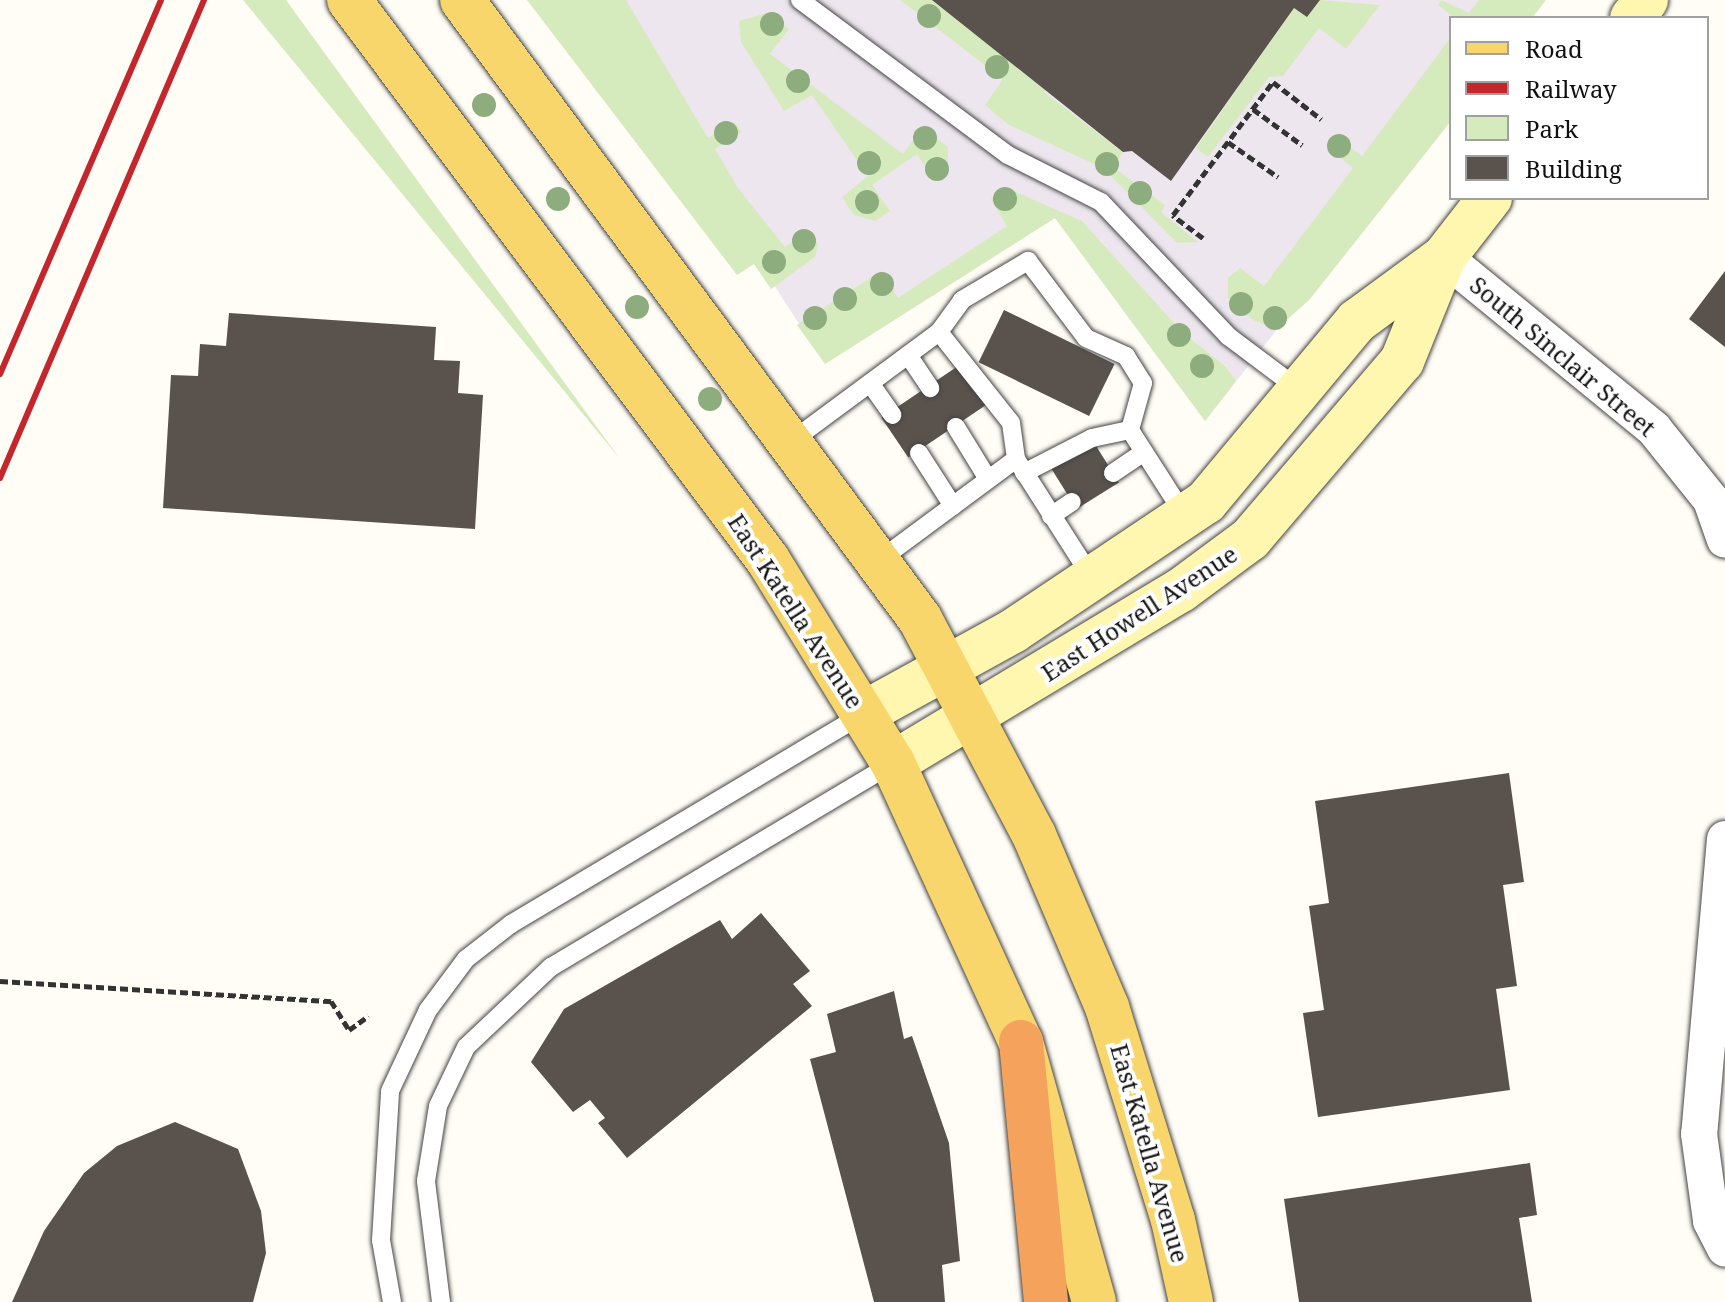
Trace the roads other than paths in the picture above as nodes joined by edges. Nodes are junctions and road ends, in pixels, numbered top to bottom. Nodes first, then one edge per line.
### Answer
1 (349, 0) edge
2 (462, 0) edge
3 (800, 0) edge
4 (1646, 0) edge
5 (1634, 16) edge
6 (1488, 200) edge
7 (1444, 257) junction
8 (939, 332) junction
9 (908, 355) junction
10 (870, 383) junction
11 (930, 388) dead end
12 (1302, 391) junction
13 (892, 415) dead end
14 (956, 427) dead end
15 (1130, 430) junction
16 (793, 440) junction
17 (1144, 452) junction
18 (919, 453) dead end
19 (1020, 466) junction
20 (1113, 473) dead end
21 (988, 479) junction
22 (1072, 502) dead end
23 (953, 506) junction
24 (1051, 516) junction
25 (1186, 518) junction
26 (1725, 540) edge
27 (881, 559) junction
28 (1094, 581) junction
29 (947, 668) junction
30 (864, 713) junction
31 (974, 716) junction
32 (893, 763) junction
33 (1725, 839) edge
34 (1721, 919) edge
35 (1021, 1042) junction
36 (1725, 1249) edge
37 (392, 1302) edge
38 (441, 1302) edge
39 (1046, 1302) edge
40 (1094, 1302) edge
41 (1191, 1302) edge

1 - 30 main road, East Katella Avenue
2 - 16 main road, East Katella Avenue
3 - 12 lane
4 - 5 street
6 - 7 street, East Howell Avenue
7 - 12 street, East Howell Avenue
7 - 26 street, South Sinclair Street
7 - 31 street, East Howell Avenue
8 - 9 lane
8 - 15 lane
8 - 19 lane
9 - 10 lane
9 - 11 lane
10 - 13 lane
10 - 16 lane
12 - 25 street, East Howell Avenue
14 - 21 lane
15 - 17 lane
15 - 19 lane
16 - 27 main road, East Katella Avenue
17 - 20 lane
17 - 25 lane
18 - 23 lane
19 - 21 lane
19 - 24 lane
21 - 23 lane
22 - 24 lane
23 - 27 lane
24 - 28 lane
25 - 28 street, East Howell Avenue
27 - 29 main road, East Katella Avenue
28 - 29 street, East Howell Avenue
29 - 30 street, East Howell Avenue
29 - 31 main road, East Katella Avenue
30 - 32 main road, East Katella Avenue
30 - 37 lane
31 - 32 street, East Howell Avenue
31 - 41 main road, East Katella Avenue
32 - 35 main road, East Katella Avenue
32 - 38 lane
33 - 34 street
34 - 36 street
35 - 39 highway
35 - 40 main road, East Katella Avenue

